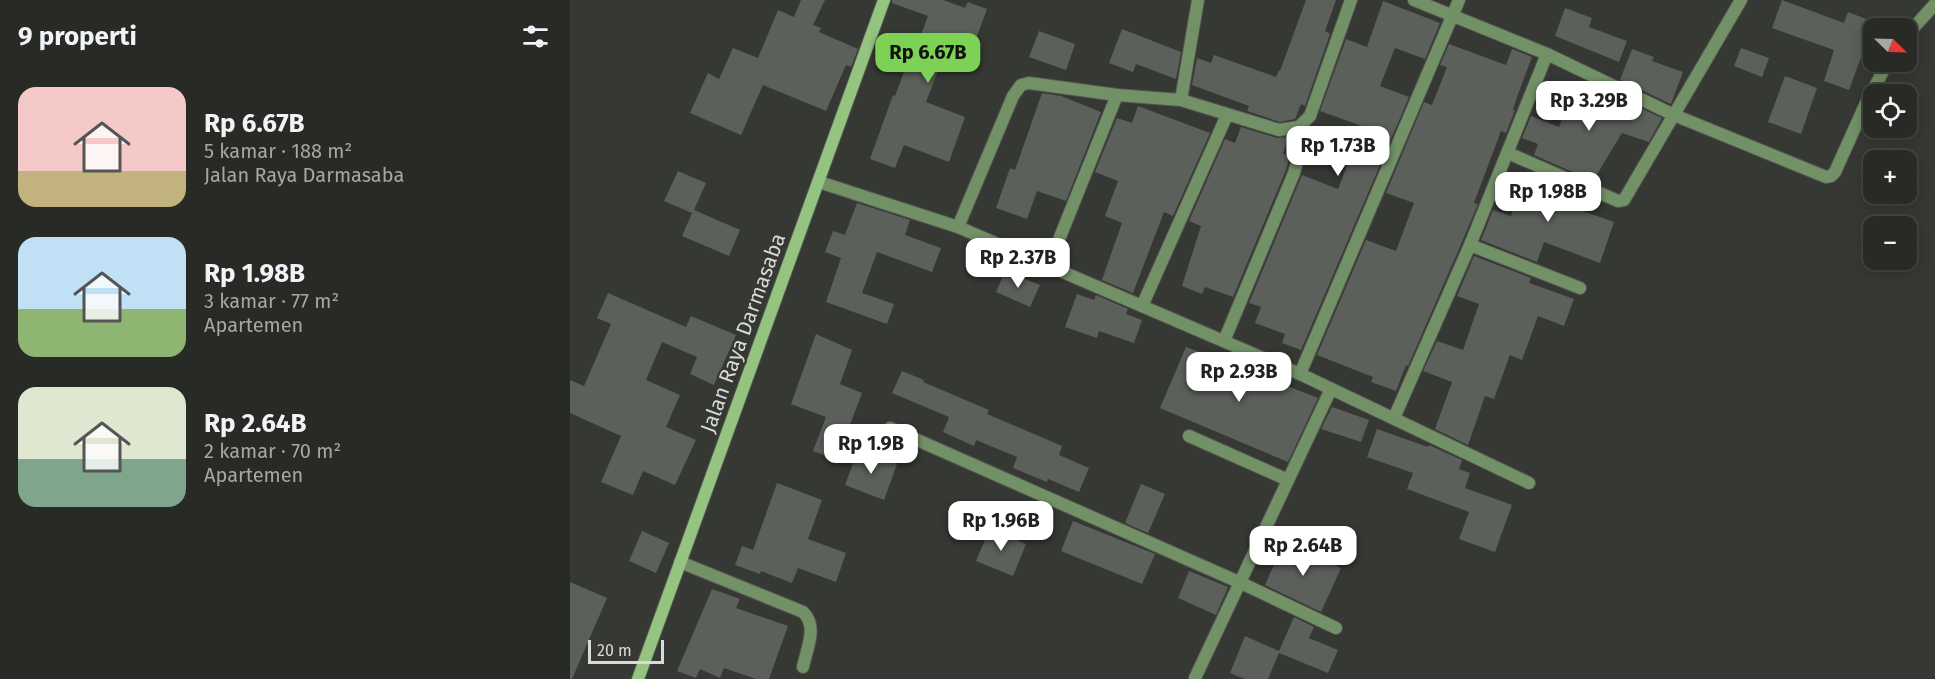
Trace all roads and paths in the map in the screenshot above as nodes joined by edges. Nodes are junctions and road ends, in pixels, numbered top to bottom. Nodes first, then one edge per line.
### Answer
1 (884, 0) edge
2 (1198, 0) edge
3 (1351, 0) edge
4 (1414, 0) edge
5 (1459, 0) edge
6 (1742, 0) edge
7 (1935, 4) edge
8 (1453, 16) junction
9 (1917, 24) edge
10 (1547, 54) junction
11 (1883, 72) edge
12 (1117, 95) junction
13 (1181, 100) junction
14 (1227, 115) junction
15 (1674, 115) junction
16 (1299, 127) junction
17 (1508, 153) junction
18 (819, 182) junction
19 (958, 227) junction
20 (1470, 245) junction
21 (1048, 267) junction
22 (1580, 288) dead end
23 (1142, 306) junction
24 (1224, 341) junction
25 (1300, 374) junction
26 (1331, 388) junction
27 (1394, 418) junction
28 (890, 428) dead end
29 (1189, 436) dead end
30 (1288, 480) junction
31 (1529, 483) dead end
32 (680, 562) junction
33 (1241, 583) junction
34 (1336, 628) dead end
35 (803, 667) dead end
36 (1195, 678) edge
37 (638, 679) edge

1 - 18 main road, Jalan Raya Darmasaba
2 - 13 street
3 - 16 street
4 - 8 street
5 - 8 street
6 - 15 street
7 - 9 street
8 - 10 street
8 - 25 street
10 - 15 street
10 - 17 street
11 - 15 street
12 - 13 street
12 - 19 street
12 - 21 street
13 - 14 street
14 - 16 street
14 - 23 street
15 - 17 street
16 - 24 street
17 - 20 street
18 - 19 street
18 - 32 main road, Jalan Raya Darmasaba
19 - 21 street
20 - 22 street
20 - 27 street
21 - 23 street
23 - 24 street
24 - 25 street
25 - 26 street
26 - 27 street
26 - 30 street
27 - 31 street
28 - 33 street
29 - 30 street
30 - 33 street
32 - 35 street
32 - 37 main road, Jalan Raya Darmasaba
33 - 34 street
33 - 36 street

